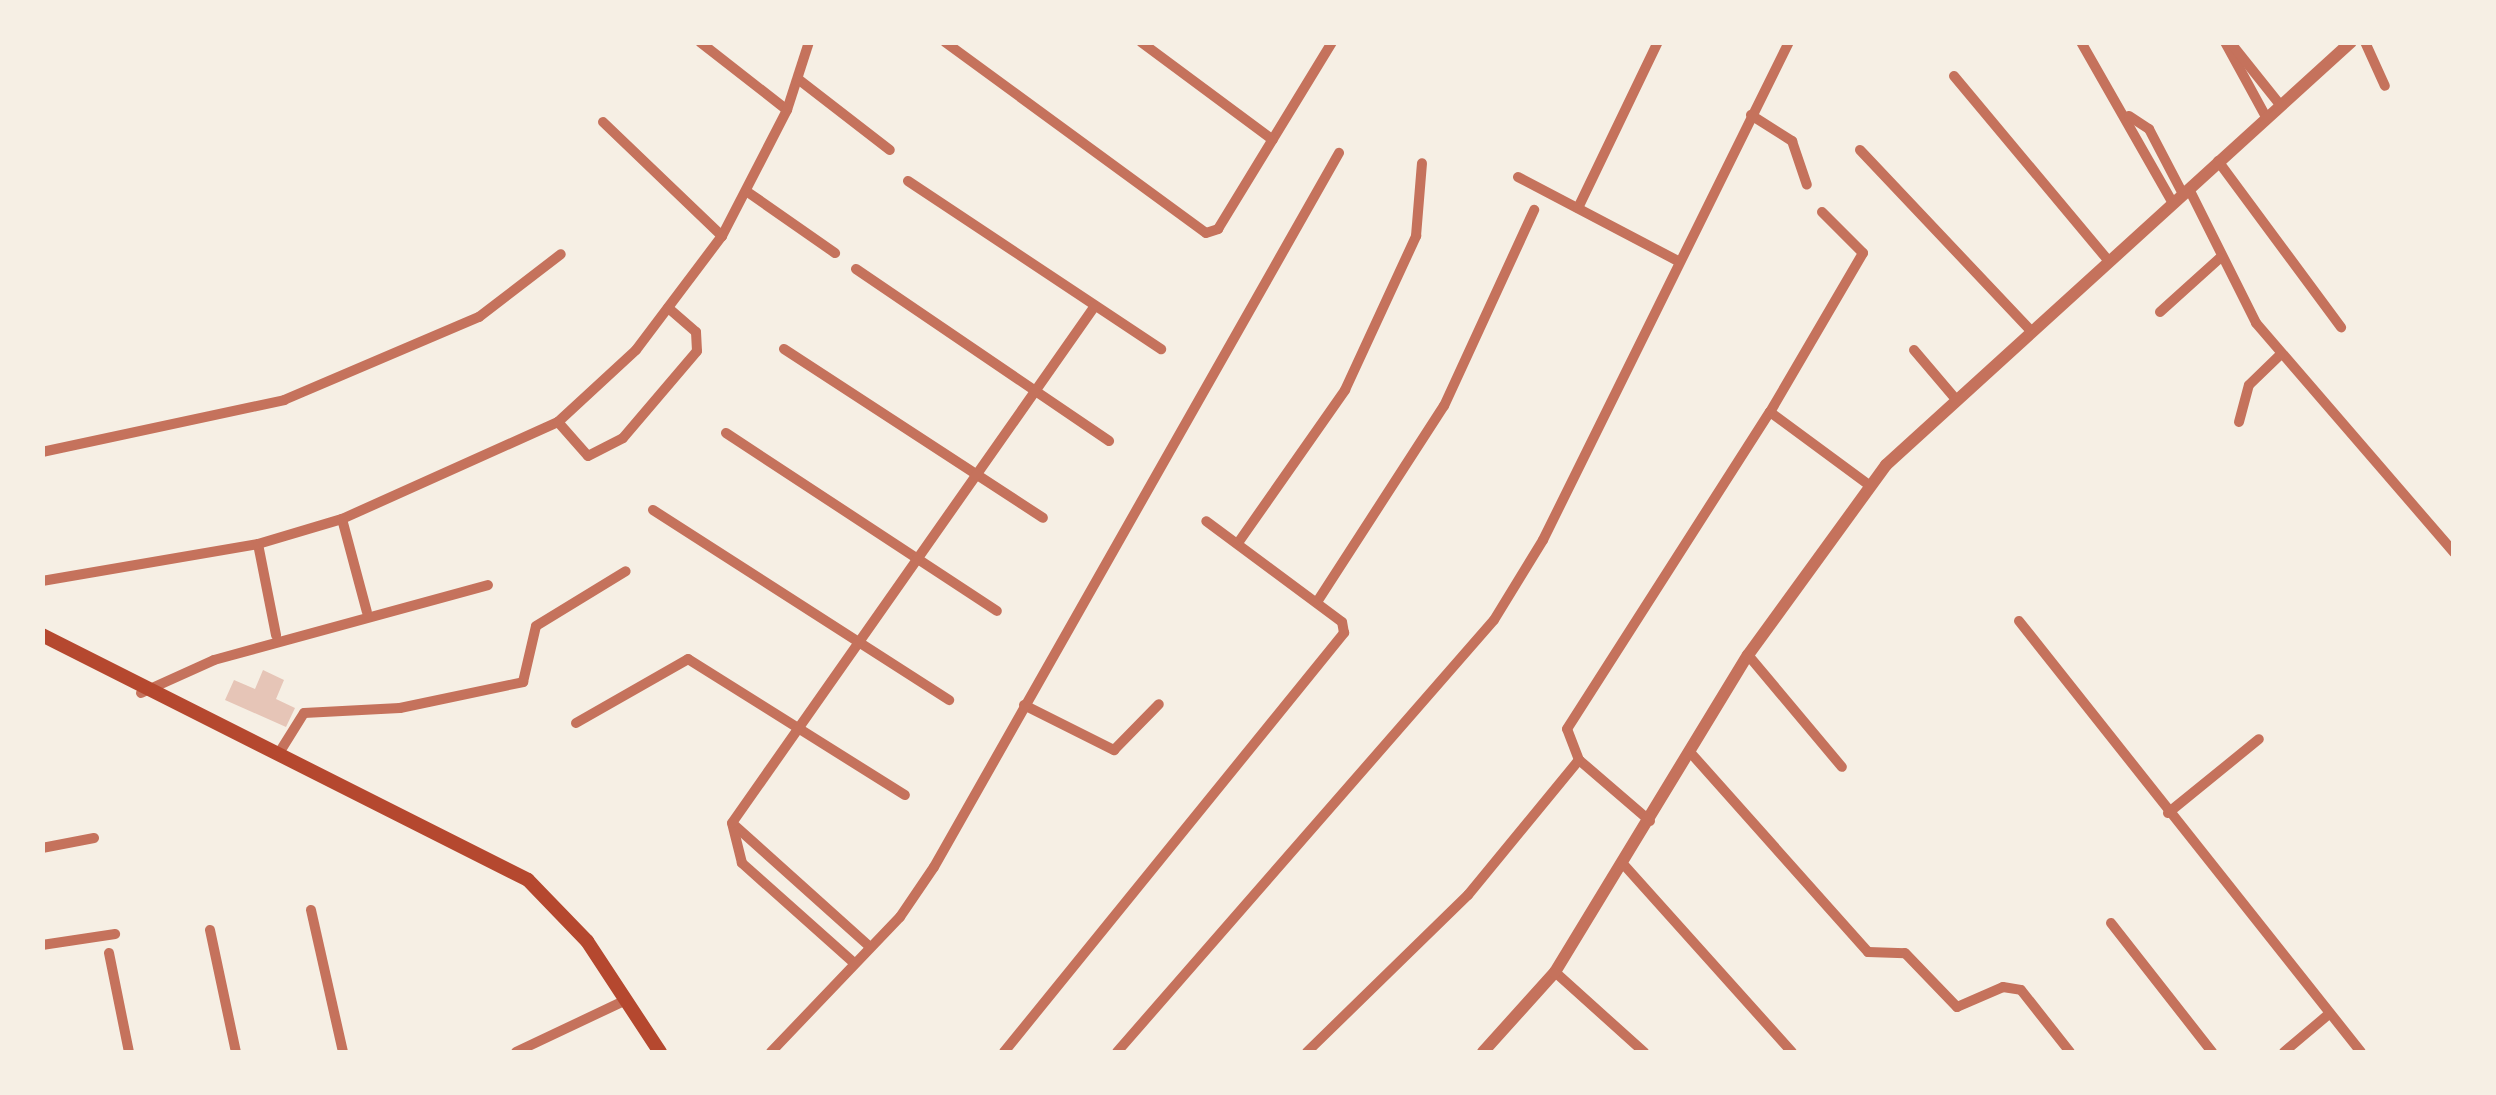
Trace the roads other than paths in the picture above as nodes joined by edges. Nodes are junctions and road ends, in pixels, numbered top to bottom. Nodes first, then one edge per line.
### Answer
1 (700, 42) edge
2 (808, 42) edge
3 (944, 42) edge
4 (1141, 42) edge
5 (1658, 42) edge
6 (1788, 42) edge
7 (2082, 42) edge
8 (2228, 42) edge
9 (2351, 42) edge
10 (2364, 42) edge
11 (1331, 43) edge
12 (1954, 76) dead end
13 (798, 79) junction
14 (2385, 86) dead end
15 (2281, 106) junction
16 (787, 110) junction
17 (1751, 114) junction
18 (2130, 116) junction
19 (2266, 117) junction
20 (604, 122) dead end
21 (1273, 140) junction
22 (890, 150) dead end
23 (1860, 150) dead end
24 (1339, 152) dead end
25 (2218, 161) junction
26 (1422, 163) dead end
27 (1518, 177) dead end
28 (908, 180) dead end
29 (1808, 186) dead end
30 (750, 192) junction
31 (2182, 195) junction
32 (1578, 208) junction
33 (1534, 210) dead end
34 (1822, 212) dead end
35 (722, 236) junction
36 (835, 253) dead end
37 (560, 254) dead end
38 (2220, 258) junction
39 (1676, 260) junction
40 (2108, 260) junction
41 (856, 269) dead end
42 (1095, 306) junction
43 (668, 308) junction
44 (2160, 312) dead end
45 (2341, 327) dead end
46 (2029, 329) junction
47 (784, 349) dead end
48 (1160, 349) dead end
49 (1914, 350) dead end
50 (2280, 355) junction
51 (1038, 394) junction
52 (1954, 397) junction
53 (1770, 412) junction
54 (558, 422) junction
55 (2239, 422) dead end
56 (726, 433) dead end
57 (1109, 441) dead end
58 (42, 452) edge
59 (981, 478) junction
60 (1868, 485) junction
61 (653, 510) dead end
62 (1043, 518) dead end
63 (342, 519) junction
64 (1206, 521) dead end
65 (1238, 543) junction
66 (258, 544) junction
67 (2454, 552) edge
68 (921, 562) junction
69 (626, 571) dead end
70 (42, 581) edge
71 (488, 585) dead end
72 (1317, 602) junction
73 (997, 611) dead end
74 (367, 612) dead end
75 (2020, 621) dead end
76 (42, 635) edge
77 (276, 635) dead end
78 (858, 642) junction
79 (1748, 656) junction
80 (141, 693) junction
81 (949, 700) dead end
82 (1159, 704) dead end
83 (1024, 705) junction
84 (576, 723) dead end
85 (799, 728) junction
86 (2259, 739) dead end
87 (1689, 751) junction
88 (279, 753) junction
89 (1579, 760) junction
90 (1842, 767) dead end
91 (905, 795) dead end
92 (2168, 813) junction
93 (1650, 821) junction
94 (732, 823) junction
95 (94, 838) dead end
96 (42, 848) edge
97 (1625, 866) junction
98 (311, 910) dead end
99 (2112, 923) dead end
100 (210, 930) dead end
101 (115, 934) dead end
102 (42, 945) edge
103 (870, 947) junction
104 (108, 953) dead end
105 (853, 962) junction
106 (1554, 972) junction
107 (626, 1000) junction
108 (2329, 1014) junction
109 (129, 1052) edge
110 (236, 1052) edge
111 (343, 1052) edge
112 (516, 1052) edge
113 (660, 1052) edge
114 (771, 1052) edge
115 (1004, 1052) edge
116 (1118, 1052) edge
117 (1307, 1052) edge
118 (1483, 1052) edge
119 (1642, 1052) edge
120 (1792, 1052) edge
121 (2070, 1052) edge
122 (2212, 1052) edge
123 (2284, 1052) edge
124 (2361, 1052) edge

1 - 16 street
2 - 13 street
3 - 21 street
4 - 21 street
5 - 32 street
6 - 17 street
7 - 18 street
8 - 15 street
8 - 19 street
9 - 15 street
10 - 14 street
11 - 21 street
12 - 40 street
13 - 16 street
13 - 22 street
15 - 19 street
16 - 30 street
17 - 29 street
17 - 39 street
18 - 31 street
18 - 31 street
19 - 25 street
20 - 35 street
23 - 46 street
24 - 83 street
25 - 31 street
25 - 45 street
26 - 65 street
27 - 32 street
28 - 42 street
30 - 35 street
30 - 36 street
31 - 38 street
31 - 40 street
32 - 39 street
33 - 72 street
34 - 53 street
35 - 43 street
37 - 58 street
38 - 44 street
38 - 50 street
39 - 116 street
40 - 46 street
41 - 51 street
42 - 48 street
42 - 51 street
43 - 54 street
43 - 54 street
46 - 52 street
47 - 59 street
49 - 52 street
50 - 55 street
50 - 67 street
51 - 57 street
51 - 59 street
52 - 60 street
53 - 60 street
53 - 89 street
54 - 63 street
56 - 68 street
59 - 62 street
59 - 68 street
60 - 79 street
61 - 78 street
63 - 66 street
63 - 74 street
64 - 65 street
65 - 72 street
66 - 70 street
66 - 77 street
68 - 73 street
68 - 78 street
69 - 88 street
71 - 80 street
72 - 115 street
75 - 92 street
76 - 80 main road
78 - 81 street
78 - 85 street
79 - 87 street
79 - 90 street
80 - 88 main road
82 - 83 street
83 - 103 street
84 - 85 street
85 - 91 street
85 - 94 street
86 - 92 street
87 - 93 street
87 - 121 street
88 - 107 main road
89 - 93 street
89 - 117 street
92 - 108 street
93 - 97 street
94 - 103 street
94 - 105 street
95 - 96 street
97 - 106 street
97 - 120 street
98 - 111 street
99 - 122 street
100 - 110 street
101 - 102 street
103 - 105 street
104 - 109 street
105 - 114 street
106 - 118 street
106 - 119 street
107 - 112 street
107 - 113 main road
108 - 123 street
108 - 124 street

